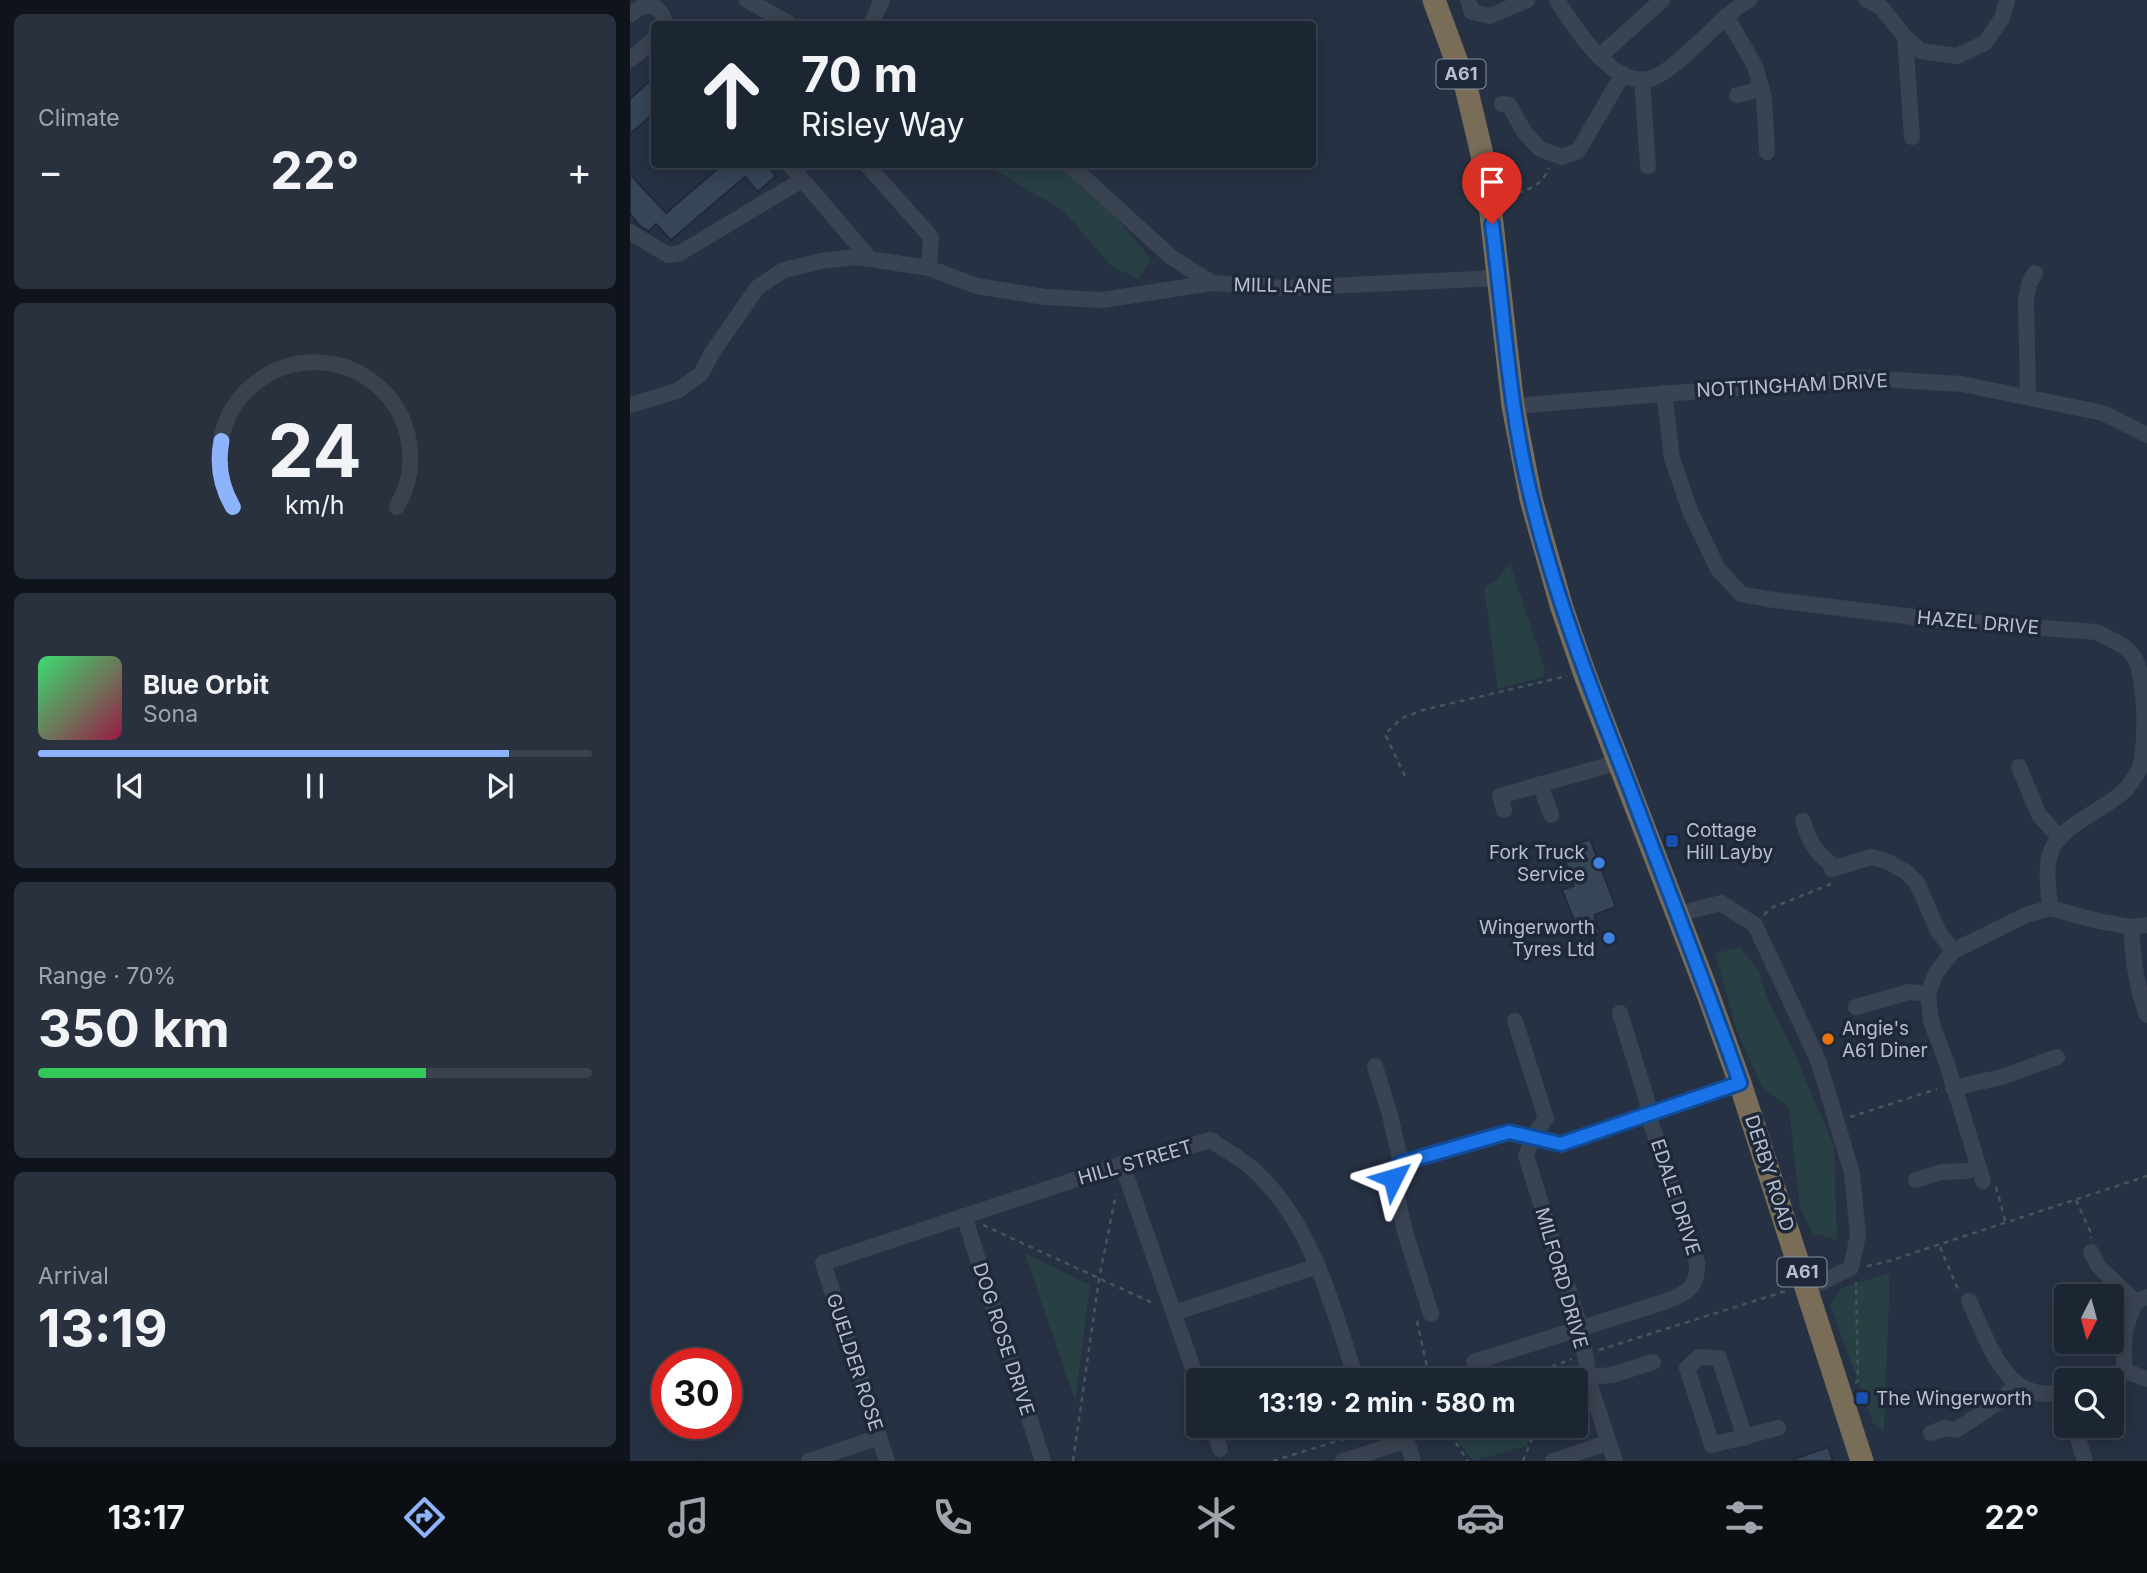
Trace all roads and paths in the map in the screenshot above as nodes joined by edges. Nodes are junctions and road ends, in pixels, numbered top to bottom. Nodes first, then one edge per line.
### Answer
1 (747, 0) edge
2 (883, 0) edge
3 (1434, 0) edge
4 (1468, 0) edge
5 (1527, 0) edge
6 (1557, 0) edge
7 (1662, 0) edge
8 (1749, 0) edge
9 (1867, 0) edge
10 (2007, 0) edge
11 (630, 15) edge
12 (1726, 16) junction
13 (665, 21) edge
14 (785, 21) edge
15 (872, 21) edge
16 (1905, 37) junction
17 (651, 42) edge
18 (1600, 56) junction
19 (630, 60) edge
20 (1623, 74) junction
21 (1642, 81) junction
22 (1762, 89) junction
23 (1737, 95) dead end
24 (1502, 104) dead end
25 (1913, 136) dead end
26 (1767, 152) dead end
27 (1648, 166) dead end
28 (792, 168) edge
29 (870, 168) edge
30 (1073, 168) edge
31 (802, 180) junction
32 (630, 232) edge
33 (870, 259) junction
34 (929, 268) junction
35 (2035, 273) dead end
36 (1499, 278) junction
37 (1212, 283) junction
38 (1664, 393) junction
39 (2028, 397) junction
40 (630, 405) edge
41 (1513, 406) junction
42 (2147, 435) edge
43 (1584, 673) junction
44 (1619, 762) junction
45 (2019, 767) dead end
46 (1405, 776) dead end
47 (1540, 784) junction
48 (1504, 810) dead end
49 (1550, 815) dead end
50 (1803, 821) dead end
51 (2060, 838) junction
52 (1834, 869) junction
53 (2050, 908) junction
54 (1678, 914) junction
55 (1755, 925) junction
56 (2139, 926) edge
57 (1953, 951) junction
58 (1928, 994) junction
59 (1856, 1007) dead end
60 (1620, 1013) dead end
61 (2147, 1015) edge
62 (1515, 1021) dead end
63 (2057, 1057) dead end
64 (1375, 1066) dead end
65 (1740, 1083) junction
66 (1952, 1086) junction
67 (1862, 1113) dead end
68 (1648, 1114) junction
69 (1533, 1136) junction
70 (1401, 1163) junction
71 (1122, 1164) junction
72 (1981, 1174) junction
73 (2147, 1176) edge
74 (1916, 1180) dead end
75 (2076, 1200) junction
76 (964, 1216) junction
77 (2007, 1224) junction
78 (2091, 1233) dead end
79 (1940, 1245) junction
80 (2091, 1252) dead end
81 (824, 1264) joint
82 (1318, 1266) junction
83 (1851, 1268) junction
84 (1099, 1279) junction
85 (1806, 1287) junction
86 (2141, 1299) edge
87 (1969, 1301) joint
88 (1174, 1313) junction
89 (1431, 1314) dead end
90 (1581, 1330) junction
91 (1585, 1354) junction
92 (1474, 1362) dead end
93 (1653, 1362) dead end
94 (1563, 1363) junction
95 (1193, 1368) edge
96 (1353, 1368) edge
97 (1549, 1368) edge
98 (1561, 1368) edge
99 (2125, 1371) joint
100 (1589, 1377) junction
101 (2147, 1379) edge
102 (2016, 1385) junction
103 (2054, 1394) edge
104 (1842, 1395) junction
105 (1778, 1428) dead end
106 (1931, 1433) dead end
107 (880, 1437) junction
108 (1217, 1438) edge
109 (1347, 1438) edge
110 (1394, 1438) edge
111 (1404, 1438) edge
112 (1454, 1438) edge
113 (1533, 1438) edge
114 (1745, 1438) junction
115 (2078, 1438) edge
116 (1609, 1443) junction
117 (1220, 1449) dead end
118 (809, 1461) edge
119 (887, 1461) edge
120 (1043, 1461) edge
121 (1073, 1461) edge
122 (1273, 1461) edge
123 (1343, 1461) edge
124 (1413, 1461) edge
125 (1468, 1461) edge
126 (1524, 1461) edge
127 (1553, 1461) edge
128 (1615, 1461) edge
129 (1862, 1461) edge
130 (2085, 1461) edge

1 - 14 street
2 - 15 street
3 - 36 highway, DERBY ROAD / A61
4 - 5 street
6 - 18 street
7 - 18 street
8 - 12 street
9 - 16 street
10 - 16 street
11 - 13 street
12 - 21 street
12 - 22 street
16 - 25 street
17 - 19 street
18 - 20 street
20 - 21 street
20 - 24 street
21 - 27 street
22 - 23 street
22 - 26 street
28 - 31 street
29 - 34 street
30 - 37 street, MILL LANE
31 - 32 street
31 - 33 street
33 - 34 street
33 - 40 street
34 - 37 street
35 - 39 street
36 - 37 street, MILL LANE
36 - 41 highway, DERBY ROAD / A61
38 - 39 street, NOTTINGHAM DRIVE
38 - 41 street, NOTTINGHAM DRIVE
38 - 51 street, HAZEL DRIVE
39 - 42 street, NOTTINGHAM DRIVE
41 - 43 highway, DERBY ROAD / A61
43 - 44 highway, DERBY ROAD / A61
43 - 46 path
44 - 47 street
44 - 54 highway, DERBY ROAD / A61
45 - 51 street
47 - 48 street
47 - 49 street
50 - 52 street
51 - 53 street
52 - 55 path
52 - 57 street
53 - 56 street
53 - 57 street
54 - 55 street
54 - 65 highway, DERBY ROAD / A61
55 - 83 street
56 - 61 street
57 - 58 street
58 - 59 street
58 - 66 street
60 - 68 street
62 - 69 street, MILFORD DRIVE
63 - 66 street
64 - 70 street
65 - 68 street
65 - 85 highway, DERBY ROAD / A61
66 - 67 path
66 - 72 street
68 - 69 street
68 - 90 street, EDALE DRIVE
69 - 70 street
69 - 90 street, MILFORD DRIVE
70 - 89 street
71 - 76 street, HILL STREET
71 - 82 street, HILL STREET
71 - 84 path
71 - 88 street
72 - 74 street
72 - 77 path
73 - 75 path
75 - 77 path
75 - 78 path
76 - 81 street, HILL STREET
76 - 84 path
76 - 120 street, DOG ROSE DRIVE
77 - 79 path
79 - 83 path
79 - 87 path
80 - 86 street
81 - 107 street, GUELDER ROSE
82 - 88 street
82 - 96 street, HILL STREET
83 - 85 street
83 - 104 path
84 - 88 path
84 - 121 path
85 - 91 path
85 - 104 highway, DERBY ROAD / A61
86 - 99 street
87 - 102 street
88 - 95 street
90 - 91 street, MILFORD DRIVE
90 - 92 street
91 - 94 path
91 - 100 street, MILFORD DRIVE
93 - 100 street
94 - 97 path
94 - 98 path
99 - 101 street
100 - 116 street, MILFORD DRIVE
102 - 103 street
102 - 106 street
104 - 129 highway, DERBY ROAD / A61
105 - 114 street
107 - 118 street
107 - 119 street, GUELDER ROSE
108 - 117 street
109 - 122 path
110 - 123 street
111 - 124 street
112 - 125 path
113 - 126 path
114 - 114 street
115 - 130 street
116 - 127 street
116 - 128 street, MILFORD DRIVE

